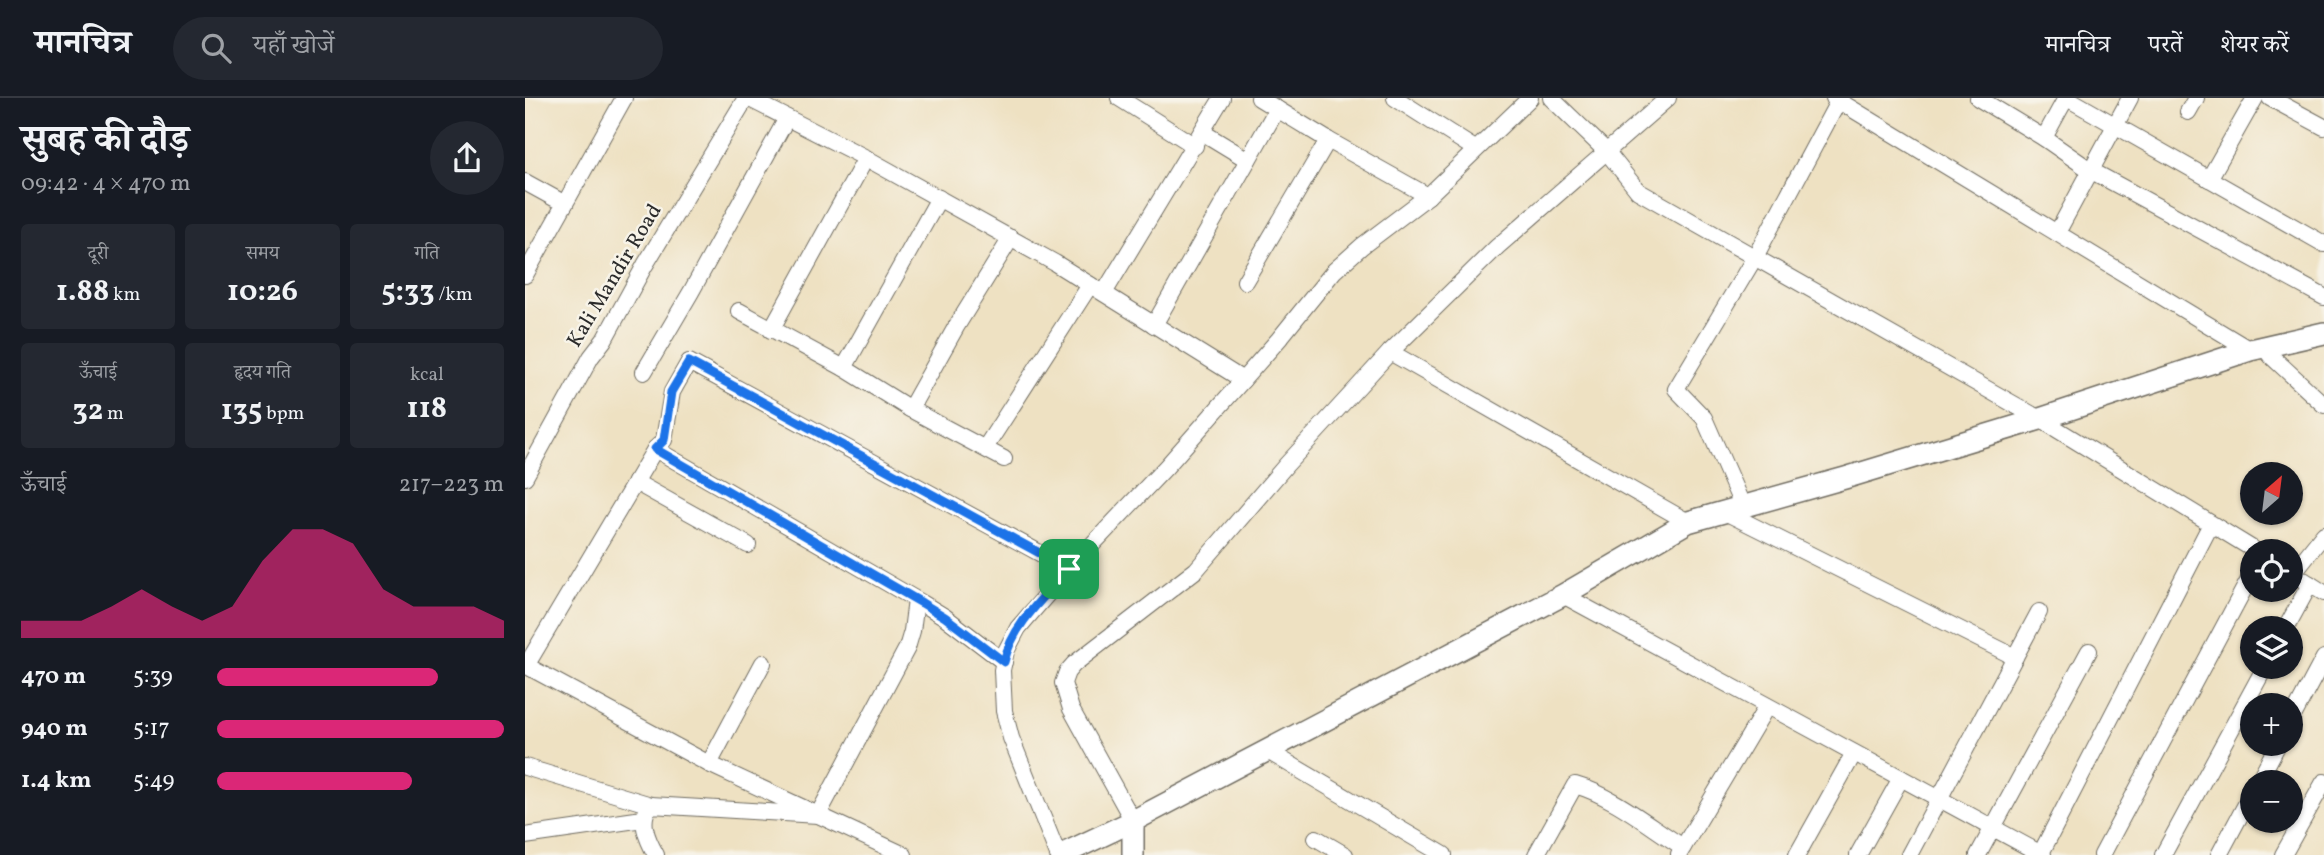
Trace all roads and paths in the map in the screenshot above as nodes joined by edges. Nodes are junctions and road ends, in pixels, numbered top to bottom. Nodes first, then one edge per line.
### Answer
1 (624, 98) edge
2 (747, 98) edge
3 (1119, 98) edge
4 (1222, 98) edge
5 (1259, 98) edge
6 (1395, 98) edge
7 (1530, 98) edge
8 (1551, 98) edge
9 (1668, 98) edge
10 (1977, 98) edge
11 (2066, 98) edge
12 (2130, 98) edge
13 (2255, 98) edge
14 (2270, 98) edge
15 (1838, 99) edge
16 (1277, 109) junction
17 (787, 118) junction
18 (2113, 126) junction
19 (2324, 127) edge
20 (2044, 138) junction
21 (1198, 139) junction
22 (1328, 141) junction
23 (1475, 149) junction
24 (1607, 152) junction
25 (866, 158) junction
26 (1248, 160) junction
27 (2090, 170) junction
28 (2209, 179) junction
29 (525, 182) edge
30 (1428, 197) junction
31 (939, 198) junction
32 (565, 204) junction
33 (2057, 233) junction
34 (1011, 238) junction
35 (2324, 244) edge
36 (1755, 257) junction
37 (525, 275) edge
38 (1245, 281) dead end
39 (1097, 289) junction
40 (2324, 298) edge
41 (739, 311) dead end
42 (1154, 325) junction
43 (771, 330) junction
44 (2324, 332) edge
45 (2257, 348) junction
46 (1390, 352) junction
47 (844, 368) junction
48 (644, 372) dead end
49 (1243, 380) junction
50 (2324, 405) edge
51 (911, 409) junction
52 (2040, 419) junction
53 (985, 448) junction
54 (655, 449) junction
55 (1004, 459) dead end
56 (525, 477) edge
57 (635, 482) junction
58 (1734, 509) junction
59 (1688, 522) junction
60 (2211, 524) junction
61 (2324, 534) edge
62 (2240, 541) edge
63 (748, 545) dead end
64 (2303, 559) edge
65 (1069, 569) junction
66 (2303, 579) edge
67 (2310, 584) junction
68 (2324, 593) edge
69 (1563, 595) junction
70 (2240, 596) edge
71 (916, 600) junction
72 (2039, 612) dead end
73 (2293, 616) edge
74 (2089, 651) dead end
75 (2015, 657) junction
76 (2324, 658) edge
77 (1004, 662) junction
78 (763, 663) dead end
79 (526, 665) edge
80 (2258, 679) edge
81 (2303, 697) edge
82 (1767, 706) junction
83 (1266, 750) junction
84 (1854, 752) junction
85 (709, 764) junction
86 (525, 767) edge
87 (1901, 778) junction
88 (2324, 782) edge
89 (1938, 798) junction
90 (647, 812) junction
91 (818, 815) junction
92 (2240, 816) edge
93 (1126, 824) junction
94 (1992, 828) junction
95 (525, 836) edge
96 (1316, 838) dead end
97 (1680, 851) edge
98 (1435, 853) edge
99 (1062, 854) edge
100 (656, 855) edge
101 (904, 855) edge
102 (1133, 855) edge
103 (1345, 855) edge
104 (1536, 855) edge
105 (1797, 855) edge
106 (1858, 855) edge
107 (1909, 855) edge
108 (1978, 855) edge
109 (2041, 855) edge
110 (2102, 855) edge
111 (2163, 855) edge
112 (2219, 855) edge
113 (2283, 855) edge

1 - 32 street
2 - 17 street
2 - 56 street, Kali Mandir Road
3 - 21 street
4 - 21 street
5 - 16 street
6 - 23 street
7 - 23 street
8 - 24 street
9 - 24 street
10 - 20 street
11 - 18 street
11 - 20 street
12 - 18 street
13 - 28 street
14 - 19 street
15 - 33 street
15 - 36 street
16 - 22 street
16 - 26 street
17 - 25 street
17 - 48 street
18 - 27 street
18 - 28 street
20 - 27 street
21 - 26 street
21 - 39 street
22 - 30 street
22 - 38 street
23 - 30 street
24 - 36 street
24 - 46 street
25 - 31 street
25 - 43 street
26 - 42 street
27 - 33 street
27 - 40 street
28 - 35 street
29 - 32 street
30 - 49 street
31 - 34 street
31 - 47 street
32 - 37 street
33 - 45 street
34 - 39 street
34 - 51 street
36 - 52 street
36 - 58 street
39 - 42 street
39 - 53 street
41 - 43 street
42 - 49 street
43 - 47 street
44 - 45 street
45 - 50 street
45 - 52 street
46 - 59 street
46 - 93 street
47 - 51 street
49 - 65 street
51 - 53 street
52 - 58 street
52 - 60 street
53 - 55 street
54 - 57 street
54 - 65 street
54 - 71 street
57 - 63 street
57 - 79 street
58 - 59 street
58 - 75 street
59 - 69 street
60 - 62 street
60 - 109 street
61 - 64 street
65 - 77 street
66 - 67 street
67 - 68 street
67 - 73 street
69 - 82 street
69 - 83 street
70 - 110 street
71 - 77 street
71 - 91 street
72 - 75 street
74 - 94 street
75 - 89 street
76 - 81 street
77 - 99 street
78 - 85 street
79 - 85 street
80 - 111 street
82 - 84 street
82 - 97 street
83 - 93 street
83 - 98 street
84 - 87 street
84 - 105 street
85 - 91 street
86 - 90 street
87 - 89 street
87 - 106 street
88 - 113 street
89 - 94 street
89 - 107 street
90 - 91 street
90 - 95 street
90 - 100 street
91 - 101 street
92 - 112 street
93 - 99 street
93 - 102 street
94 - 108 street
94 - 109 street
96 - 103 street
97 - 104 street

